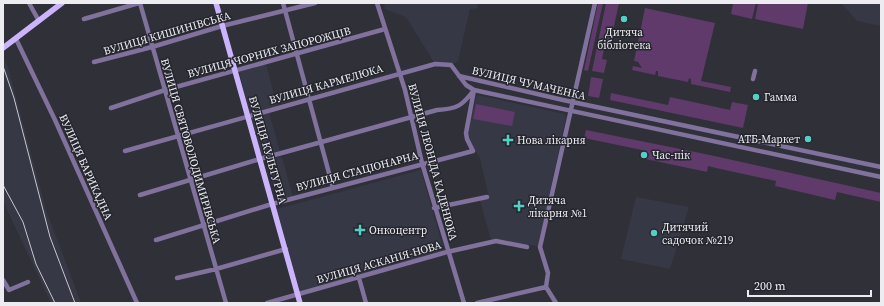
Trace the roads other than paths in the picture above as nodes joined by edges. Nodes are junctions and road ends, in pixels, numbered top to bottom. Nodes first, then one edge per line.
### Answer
1 (29, 3) edge
2 (62, 3) edge
3 (139, 3) edge
4 (216, 3) edge
5 (283, 3) edge
6 (315, 3) edge
7 (377, 3) edge
8 (595, 3) edge
9 (286, 12) junction
10 (84, 19) dead end
11 (39, 21) junction
12 (222, 26) junction
13 (385, 29) junction
14 (16, 39) junction
15 (152, 47) junction
16 (3, 48) edge
17 (296, 55) junction
18 (94, 62) dead end
19 (235, 70) junction
20 (755, 71) dead end
21 (400, 73) junction
22 (459, 76) junction
23 (753, 79) dead end
24 (165, 90) junction
25 (474, 90) junction
26 (309, 98) junction
27 (573, 102) junction
28 (111, 108) dead end
29 (572, 112) junction
30 (248, 116) junction
31 (411, 118) junction
32 (178, 136) junction
33 (322, 143) junction
34 (125, 151) dead end
35 (260, 159) junction
36 (422, 163) junction
37 (881, 167) edge
38 (881, 177) edge
39 (190, 180) junction
40 (333, 188) junction
41 (140, 195) dead end
42 (487, 197) dead end
43 (272, 204) junction
44 (434, 208) junction
45 (203, 224) junction
46 (156, 240) dead end
47 (527, 247) dead end
48 (286, 249) junction
49 (447, 252) junction
50 (216, 269) junction
51 (177, 278) dead end
52 (359, 278) junction
53 (3, 280) edge
54 (28, 282) dead end
55 (546, 286) junction
56 (298, 294) junction
57 (137, 303) edge
58 (226, 303) edge
59 (267, 303) edge
60 (300, 303) edge
61 (366, 303) edge
62 (464, 303) edge
63 (477, 303) edge
64 (556, 303) edge

1 - 11 street
2 - 11 main road
3 - 10 street
3 - 15 street, ВУЛИЦЯ СВЯТОВОЛОДИМИРІВСЬКА
4 - 12 main road, ВУЛИЦЯ КУЛЬТУРНА
5 - 9 street
6 - 9 street, ВУЛИЦЯ КИШИНІВСЬКА
7 - 13 street, ВУЛИЦЯ ЛЕОНІДА КАДЕНЮКА
8 - 27 street
9 - 12 street, ВУЛИЦЯ КИШИНІВСЬКА
9 - 17 street
11 - 14 main road
12 - 15 street, ВУЛИЦЯ КИШИНІВСЬКА
12 - 19 main road, ВУЛИЦЯ КУЛЬТУРНА
13 - 17 street, ВУЛИЦЯ ЧОРНИХ ЗАПОРОЖЦІВ
13 - 21 street, ВУЛИЦЯ ЛЕОНІДА КАДЕНЮКА
14 - 16 main road
14 - 57 street, ВУЛИЦЯ БАРИКАДНА
15 - 18 street, ВУЛИЦЯ КИШИНІВСЬКА
15 - 24 street, ВУЛИЦЯ СВЯТОВОЛОДИМИРІВСЬКА
17 - 19 street, ВУЛИЦЯ ЧОРНИХ ЗАПОРОЖЦІВ
17 - 26 street
19 - 24 street, ВУЛИЦЯ ЧОРНИХ ЗАПОРОЖЦІВ
19 - 30 main road, ВУЛИЦЯ КУЛЬТУРНА
20 - 23 street
21 - 22 street, ВУЛИЦЯ КАРМЕЛЮКА
21 - 26 street, ВУЛИЦЯ КАРМЕЛЮКА
21 - 31 street, ВУЛИЦЯ ЛЕОНІДА КАДЕНЮКА
22 - 25 street, ВУЛИЦЯ ЧУМАЧЕНКА
22 - 27 street, ВУЛИЦЯ ЧУМАЧЕНКА
24 - 28 street, ВУЛИЦЯ ЧОРНИХ ЗАПОРОЖЦІВ
24 - 32 street, ВУЛИЦЯ СВЯТОВОЛОДИМИРІВСЬКА
25 - 29 street, ВУЛИЦЯ ЧУМАЧЕНКА
25 - 31 street
25 - 36 street, ВУЛИЦЯ СТАЦІОНАРНА
26 - 30 street, ВУЛИЦЯ КАРМЕЛЮКА
26 - 33 street
27 - 29 street
27 - 37 street, ВУЛИЦЯ ЧУМАЧЕНКА
29 - 38 street, ВУЛИЦЯ ЧУМАЧЕНКА
29 - 55 street
30 - 32 street, ВУЛИЦЯ КАРМЕЛЮКА
30 - 35 main road, ВУЛИЦЯ КУЛЬТУРНА
31 - 33 street
31 - 36 street, ВУЛИЦЯ ЛЕОНІДА КАДЕНЮКА
32 - 34 street, ВУЛИЦЯ КАРМЕЛЮКА
32 - 39 street, ВУЛИЦЯ СВЯТОВОЛОДИМИРІВСЬКА
33 - 35 street
33 - 40 street
35 - 39 street
35 - 43 main road, ВУЛИЦЯ КУЛЬТУРНА
36 - 40 street, ВУЛИЦЯ СТАЦІОНАРНА
36 - 44 street, ВУЛИЦЯ ЛЕОНІДА КАДЕНЮКА
39 - 41 street
39 - 45 street, ВУЛИЦЯ СВЯТОВОЛОДИМИРІВСЬКА
40 - 43 street, ВУЛИЦЯ СТАЦІОНАРНА
42 - 44 street
43 - 45 street, ВУЛИЦЯ СТАЦІОНАРНА
43 - 48 main road, ВУЛИЦЯ КУЛЬТУРНА
44 - 49 street, ВУЛИЦЯ ЛЕОНІДА КАДЕНЮКА
45 - 46 street, ВУЛИЦЯ СТАЦІОНАРНА
45 - 50 street, ВУЛИЦЯ СВЯТОВОЛОДИМИРІВСЬКА
47 - 49 street, ВУЛИЦЯ АСКАНІЯ-НОВА
48 - 50 street
48 - 56 main road, ВУЛИЦЯ КУЛЬТУРНА
49 - 52 street, ВУЛИЦЯ АСКАНІЯ-НОВА
49 - 62 street, ВУЛИЦЯ ЛЕОНІДА КАДЕНЮКА
50 - 51 street
50 - 58 street, ВУЛИЦЯ СВЯТОВОЛОДИМИРІВСЬКА
52 - 56 street, ВУЛИЦЯ АСКАНІЯ-НОВА
52 - 61 street
53 - 54 street
55 - 63 street
55 - 64 street
56 - 59 street, ВУЛИЦЯ АСКАНІЯ-НОВА
56 - 60 main road, ВУЛИЦЯ КУЛЬТУРНА

